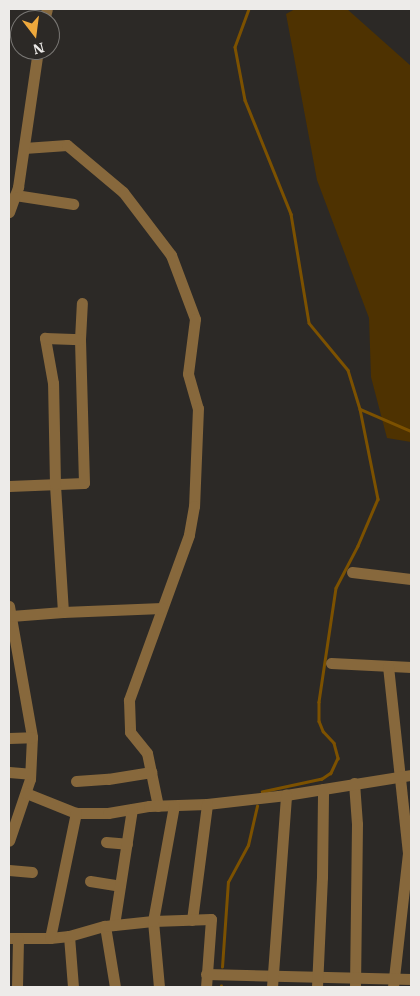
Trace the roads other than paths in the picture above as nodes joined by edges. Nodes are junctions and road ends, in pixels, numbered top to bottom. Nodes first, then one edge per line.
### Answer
1 (37, 60) edge
2 (24, 148) junction
3 (15, 195) junction
4 (73, 204) dead end
5 (9, 212) edge
6 (82, 303) dead end
7 (80, 339) junction
8 (55, 484) junction
9 (9, 486) edge
10 (352, 572) dead end
11 (411, 579) edge
12 (162, 608) junction
13 (10, 611) edge
14 (63, 612) junction
15 (331, 663) dead end
16 (388, 666) junction
17 (411, 667) edge
18 (32, 737) junction
19 (9, 738) edge
20 (9, 772) edge
21 (151, 772) junction
22 (30, 774) junction
23 (411, 775) edge
24 (398, 776) junction
25 (76, 781) dead end
26 (354, 783) junction
27 (323, 789) junction
28 (26, 793) junction
29 (286, 795) junction
30 (207, 804) junction
31 (158, 806) junction
32 (174, 806) junction
33 (132, 809) junction
34 (76, 813) junction
35 (13, 816) edge
36 (9, 840) edge
37 (106, 842) dead end
38 (127, 844) junction
39 (9, 870) edge
40 (32, 872) dead end
41 (90, 882) dead end
42 (120, 886) junction
43 (192, 920) junction
44 (153, 921) junction
45 (110, 925) junction
46 (69, 936) junction
47 (14, 938) edge
48 (50, 938) junction
49 (206, 974) junction
50 (273, 974) junction
51 (411, 979) edge
52 (317, 981) edge
53 (355, 982) edge
54 (392, 982) edge
55 (18, 987) edge
56 (73, 987) edge
57 (115, 987) edge
58 (159, 987) edge
59 (206, 987) edge
60 (272, 987) edge

1 - 2 street
2 - 3 street
2 - 12 street
3 - 4 street
3 - 5 street
6 - 7 street
7 - 8 street
7 - 8 street
8 - 9 street
8 - 14 street
10 - 11 street
12 - 14 street
12 - 21 street
13 - 14 street
13 - 18 street
15 - 16 street
16 - 17 street
16 - 24 street
18 - 19 street
18 - 22 street
20 - 22 street
21 - 25 street
21 - 31 street
22 - 28 street
23 - 24 street
24 - 26 street
24 - 54 street
26 - 27 street
26 - 53 street
27 - 29 street
27 - 52 street
28 - 34 street
28 - 35 street
29 - 30 street
29 - 50 street
30 - 32 street
30 - 43 street
31 - 32 street
31 - 33 street
32 - 44 street
33 - 34 street
33 - 38 street
34 - 48 street
35 - 36 street
37 - 38 street
38 - 42 street
39 - 40 street
41 - 42 street
42 - 45 street
43 - 44 street
43 - 49 street
44 - 45 street
44 - 58 street
45 - 46 street
45 - 57 street
46 - 48 street
46 - 56 street
47 - 48 street
47 - 55 street
49 - 50 street
49 - 59 street
50 - 52 street
50 - 60 street
51 - 54 street
52 - 53 street
53 - 54 street

